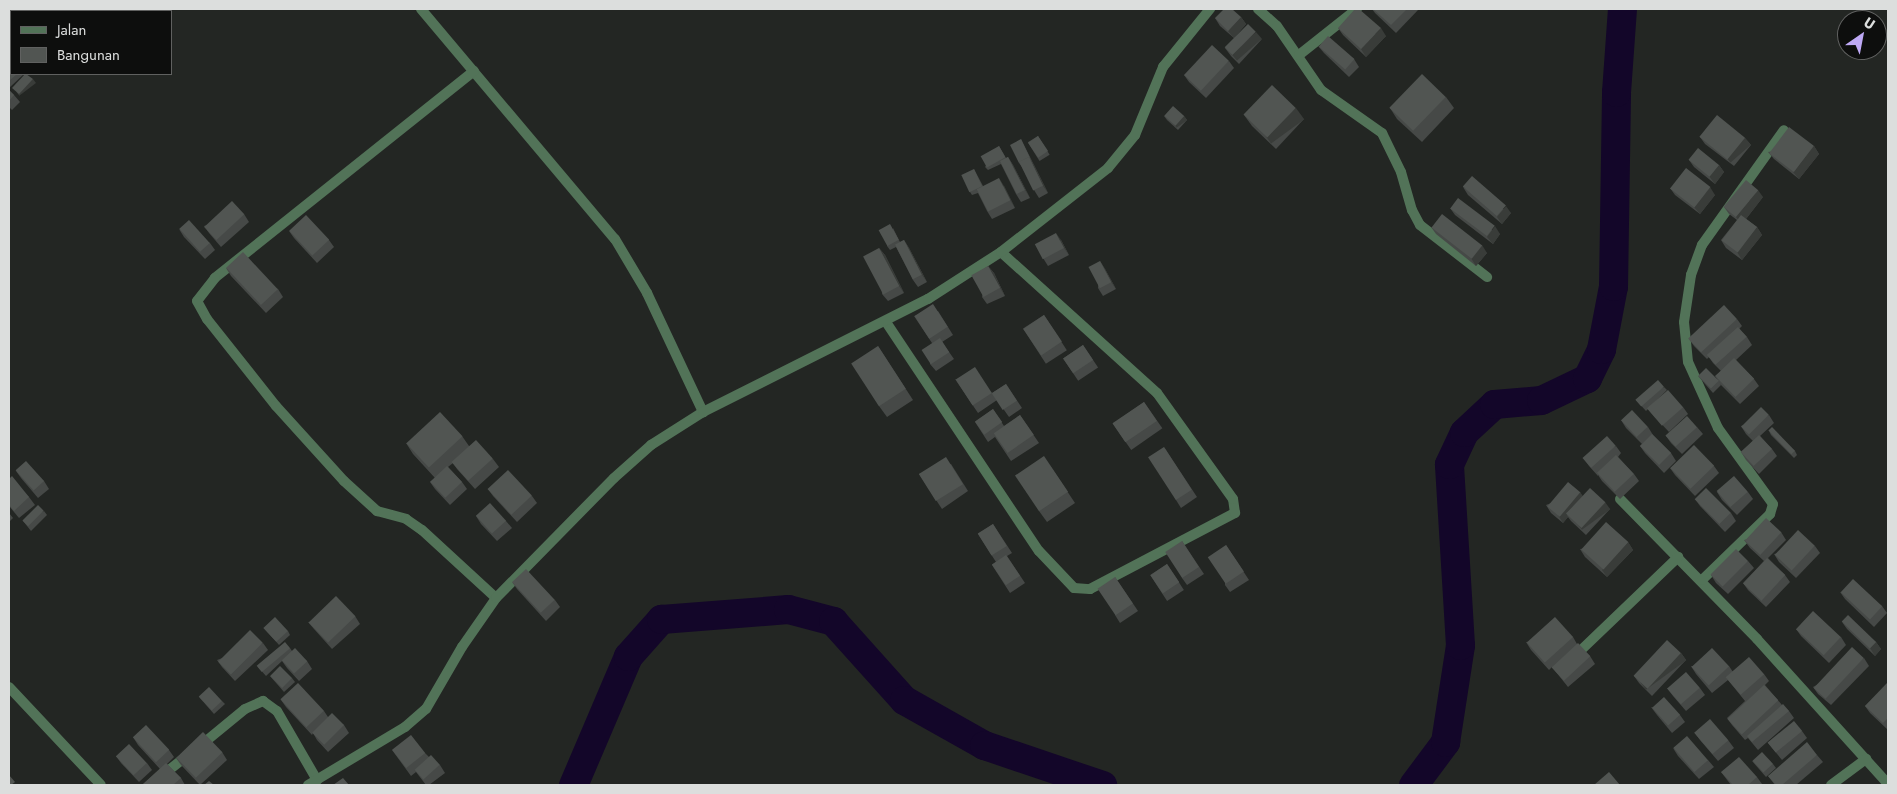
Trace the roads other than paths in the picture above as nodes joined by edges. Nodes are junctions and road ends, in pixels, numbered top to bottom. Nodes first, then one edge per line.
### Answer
1 (420, 9) edge
2 (1210, 9) edge
3 (1258, 9) edge
4 (1357, 9) edge
5 (1299, 55) junction
6 (474, 71) junction
7 (1784, 130) edge
8 (1001, 252) junction
9 (1487, 277) dead end
10 (886, 322) junction
11 (704, 412) junction
12 (1620, 499) dead end
13 (1678, 558) junction
14 (1702, 580) junction
15 (496, 598) junction
16 (1578, 653) edge
17 (9, 688) edge
18 (1866, 759) junction
19 (1887, 780) edge
20 (312, 782) edge
21 (101, 785) edge
22 (150, 785) edge
23 (1831, 785) edge

1 - 6 street
2 - 8 street
3 - 5 street
4 - 5 street
5 - 9 street
6 - 11 street
6 - 15 street
7 - 14 street
8 - 10 street
8 - 10 street
10 - 11 street
11 - 15 street
12 - 13 street
13 - 14 street
13 - 16 street
14 - 18 street
15 - 20 street
17 - 21 street
18 - 19 street
18 - 23 street
20 - 22 street

